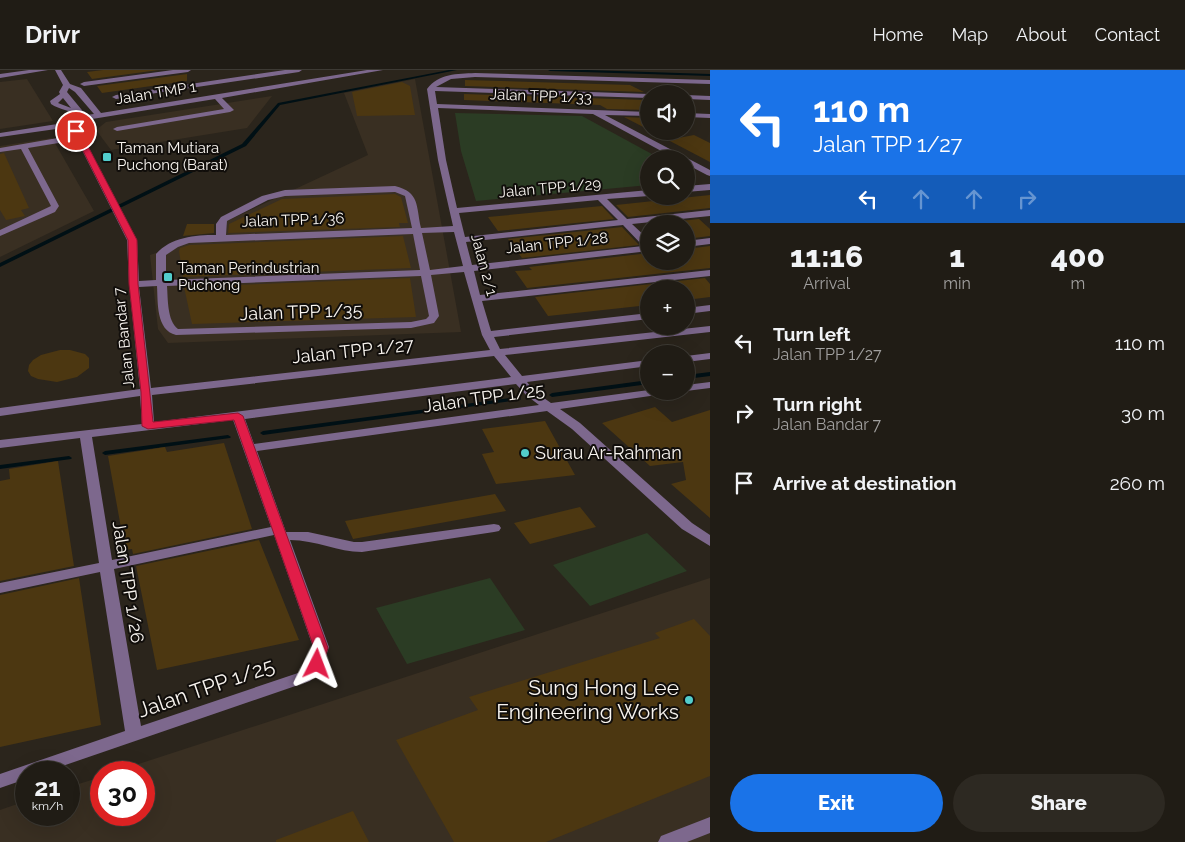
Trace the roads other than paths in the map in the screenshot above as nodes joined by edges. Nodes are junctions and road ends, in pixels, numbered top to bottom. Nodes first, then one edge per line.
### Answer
1 (45, 70) edge
2 (58, 70) edge
3 (188, 70) edge
4 (299, 70) edge
5 (380, 70) edge
6 (166, 71) edge
7 (0, 76) edge
8 (609, 79) junction
9 (710, 82) edge
10 (84, 84) dead end
11 (67, 85) junction
12 (180, 88) junction
13 (431, 88) junction
14 (64, 94) junction
15 (613, 94) junction
16 (640, 96) edge
17 (116, 97) dead end
18 (217, 97) junction
19 (695, 97) edge
20 (710, 98) edge
21 (432, 106) junction
22 (594, 112) junction
23 (618, 113) junction
24 (640, 114) edge
25 (81, 115) junction
26 (695, 115) edge
27 (100, 116) junction
28 (710, 116) edge
29 (74, 124) junction
30 (117, 129) dead end
31 (0, 135) edge
32 (79, 136) junction
33 (24, 147) junction
34 (0, 150) edge
35 (666, 150) edge
36 (695, 165) edge
37 (710, 165) edge
38 (699, 167) junction
39 (710, 173) edge
40 (710, 187) edge
41 (695, 188) edge
42 (640, 194) edge
43 (600, 197) junction
44 (454, 211) junction
45 (710, 213) edge
46 (626, 223) junction
47 (459, 229) junction
48 (417, 231) junction
49 (0, 233) edge
50 (221, 238) junction
51 (640, 238) edge
52 (462, 240) junction
53 (709, 242) edge
54 (695, 243) edge
55 (640, 248) edge
56 (469, 267) junction
57 (426, 273) junction
58 (710, 273) edge
59 (161, 283) junction
60 (134, 284) junction
61 (476, 298) junction
62 (710, 308) edge
63 (695, 310) edge
64 (640, 317) edge
65 (710, 329) edge
66 (487, 335) junction
67 (497, 353) junction
68 (710, 356) edge
69 (695, 358) edge
70 (640, 364) edge
71 (518, 380) junction
72 (710, 384) edge
73 (695, 386) edge
74 (146, 392) junction
75 (640, 395) edge
76 (551, 408) junction
77 (0, 412) edge
78 (238, 416) junction
79 (148, 426) junction
80 (85, 434) junction
81 (0, 444) edge
82 (249, 448) junction
83 (494, 528) dead end
84 (280, 533) junction
85 (710, 541) edge
86 (106, 566) junction
87 (0, 588) edge
88 (134, 735) junction
89 (0, 781) edge
90 (710, 825) edge
91 (667, 842) edge

1 - 7 street
2 - 11 street
3 - 6 street
4 - 12 street
5 - 18 street, Jalan TMP 1
6 - 10 street
6 - 12 street
8 - 9 street
8 - 13 street
8 - 15 street
11 - 14 street
11 - 27 street
12 - 17 street
13 - 15 street
13 - 21 street, Jalan 2/1
14 - 25 street
14 - 25 street
15 - 16 street
15 - 23 street
18 - 27 street, Jalan TMP 1
18 - 30 street
19 - 20 street
21 - 22 street, Jalan TPP 1/33
21 - 44 street, Jalan 2/1
22 - 23 street, Jalan TPP 1/33
22 - 35 street
23 - 24 street, Jalan TPP 1/33
25 - 27 street, Jalan TMP 1
25 - 29 street
26 - 28 street
29 - 31 street
29 - 32 street, Jalan Bandar 7
32 - 33 street
32 - 60 street, Jalan Bandar 7
33 - 34 street
33 - 49 street
36 - 38 street
37 - 38 street
38 - 39 street
40 - 41 street
42 - 43 street, Jalan TPP 1/29
43 - 44 street, Jalan TPP 1/29
43 - 46 street
44 - 47 street, Jalan 2/1
45 - 46 street
46 - 51 street
46 - 52 street
47 - 48 street, Jalan TPP 1/36
47 - 52 street, Jalan 2/1
48 - 50 street, Jalan TPP 1/36
48 - 50 street
48 - 57 street
50 - 59 street, Jalan TPP 1/36
52 - 56 street, Jalan 2/1
53 - 54 street
55 - 56 street, Jalan TPP 1/28
56 - 57 street, Jalan TPP 1/28
56 - 61 street, Jalan 2/1
57 - 59 street, Jalan TPP 1/28
57 - 59 street, Jalan TPP 1/35
58 - 61 street
59 - 60 street, Jalan TPP 1/28
60 - 74 street, Jalan Bandar 7
61 - 66 street, Jalan 2/1
62 - 63 street
64 - 66 street
65 - 67 street, Jalan TPP 1/27
66 - 67 street, Jalan 2/1
67 - 71 street, Jalan 2/1
67 - 74 street, Jalan TPP 1/27
68 - 69 street
70 - 71 street
71 - 76 street, Jalan 2/1
71 - 78 street
72 - 73 street
74 - 77 street, Jalan TPP 1/27
74 - 79 street, Jalan Bandar 7
75 - 76 street, Jalan TPP 1/25
76 - 82 street, Jalan TPP 1/25
76 - 85 street, Jalan 2/1
78 - 79 street
78 - 82 street, Jalan TPP 1/25
79 - 80 street
80 - 81 street
80 - 86 street, Jalan TPP 1/26
82 - 84 street, Jalan TPP 1/25
83 - 84 street
84 - 86 street
84 - 88 street, Jalan TPP 1/25
86 - 87 street
86 - 88 street, Jalan TPP 1/26
88 - 89 street, Jalan TPP 1/25
90 - 91 street

